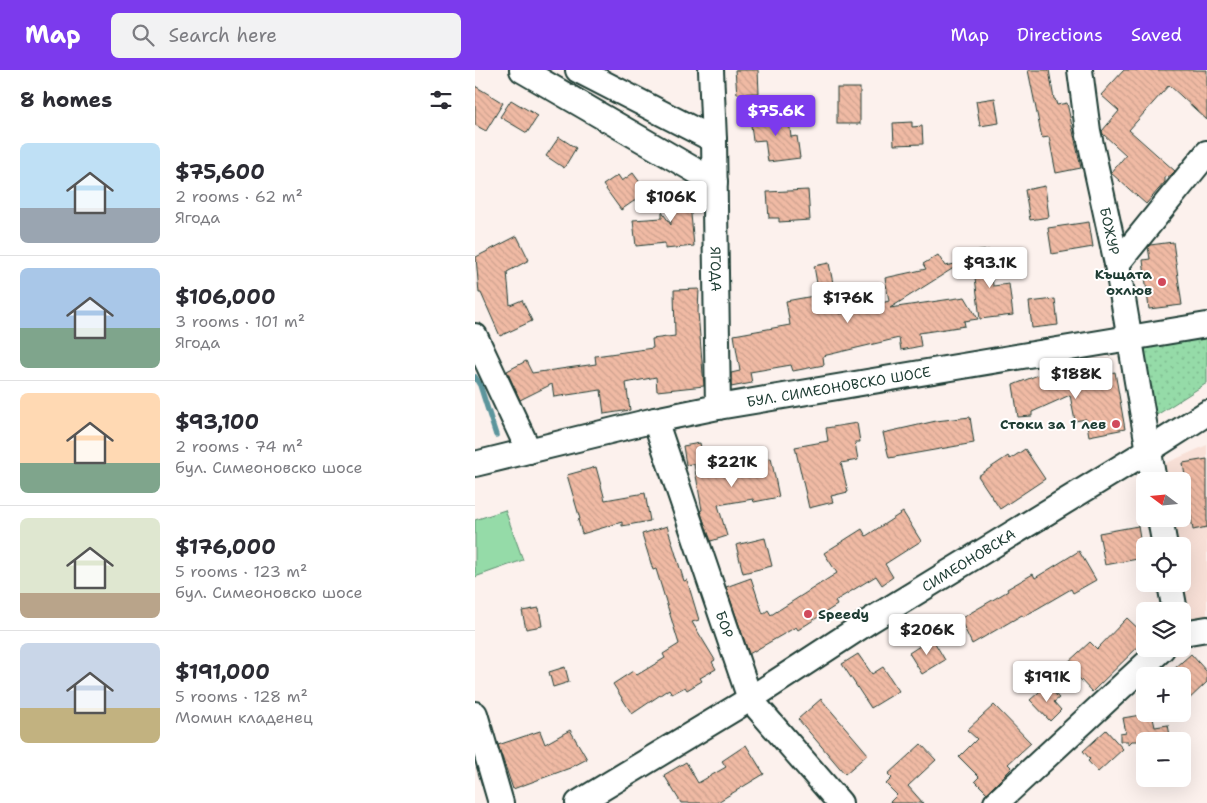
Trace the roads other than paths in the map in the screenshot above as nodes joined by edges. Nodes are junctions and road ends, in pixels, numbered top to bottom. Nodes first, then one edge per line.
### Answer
1 (521, 70) edge
2 (578, 70) edge
3 (711, 70) edge
4 (1081, 70) edge
5 (714, 140) junction
6 (1207, 153) edge
7 (715, 182) junction
8 (1117, 264) junction
9 (1207, 325) edge
10 (475, 336) edge
11 (1131, 338) junction
12 (718, 407) junction
13 (1207, 412) edge
14 (655, 420) junction
15 (1149, 450) junction
16 (529, 451) junction
17 (475, 464) edge
18 (1153, 472) edge
19 (1207, 629) edge
20 (1191, 632) edge
21 (1153, 657) edge
22 (750, 699) junction
23 (475, 714) edge
24 (501, 803) edge
25 (578, 803) edge
26 (841, 803) edge
27 (996, 803) edge

1 - 7 street
2 - 5 street
3 - 5 street, ЯГОДА
4 - 8 street, БОЖУР
5 - 7 street, ЯГОДА
6 - 8 street
7 - 12 street, ЯГОДА
8 - 11 street, БОЖУР
9 - 11 street, БУЛ. СИМЕОНОВСКО ШОСЕ
10 - 16 street
11 - 12 street, БУЛ. СИМЕОНОВСКО ШОСЕ
11 - 15 street, БОЖУР
12 - 14 street, БУЛ. СИМЕОНОВСКО ШОСЕ
13 - 15 street, СИМЕОНОВСКА
14 - 16 street, БУЛ. СИМЕОНОВСКО ШОСЕ
14 - 22 street, БОР
15 - 18 street, БОЖУР
15 - 22 street, СИМЕОНОВСКА
16 - 17 street, БУЛ. СИМЕОНОВСКО ШОСЕ
19 - 20 street
21 - 27 street
22 - 25 street, СИМЕОНОВСКА
22 - 26 street, БОР
23 - 24 street

